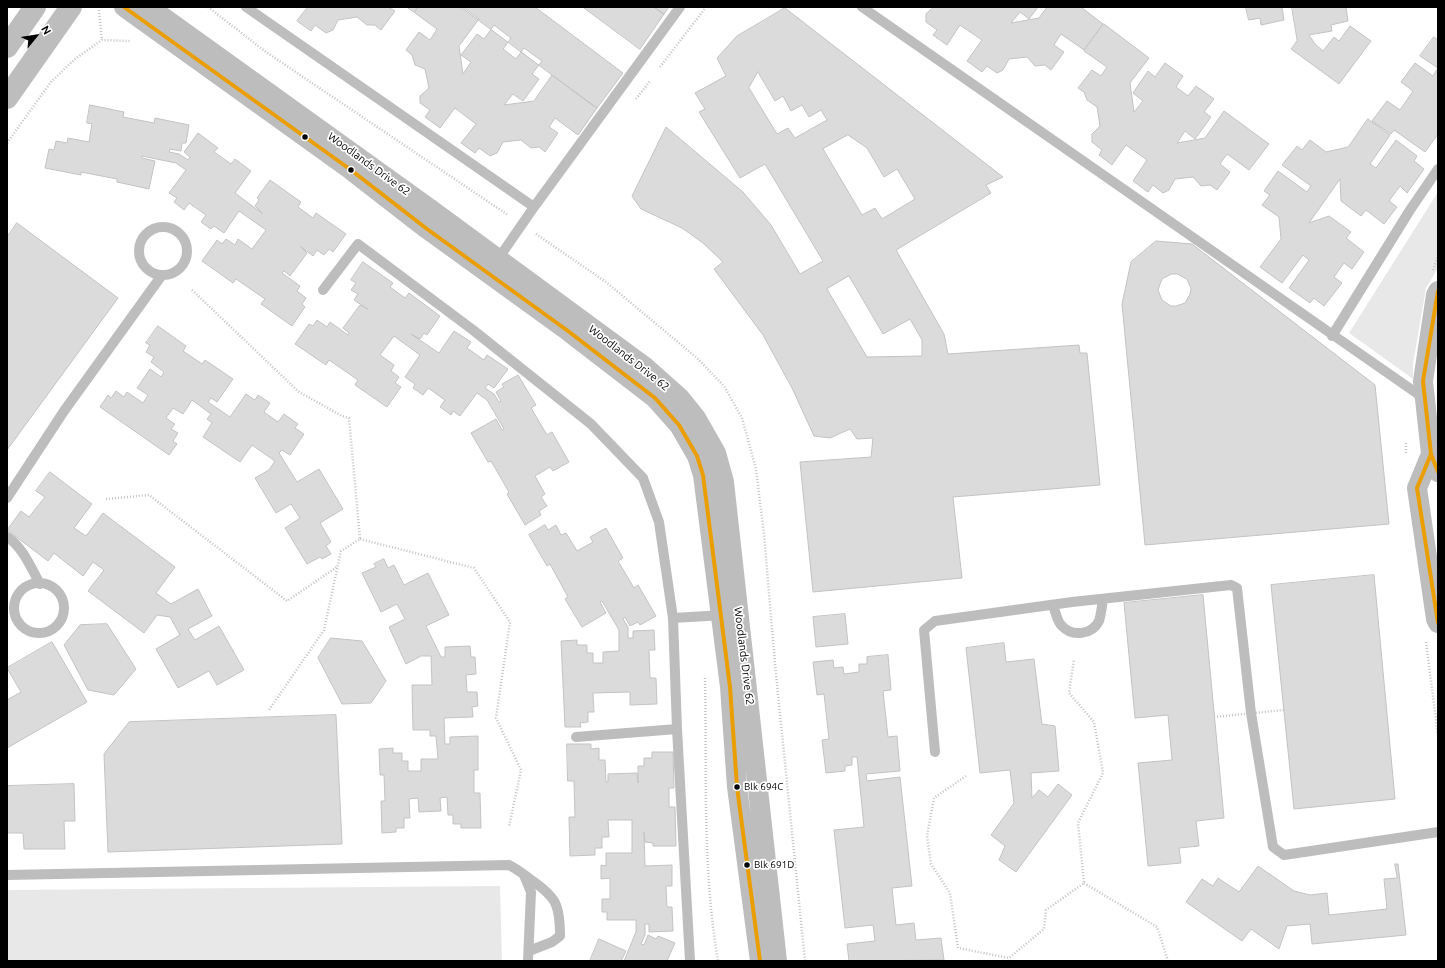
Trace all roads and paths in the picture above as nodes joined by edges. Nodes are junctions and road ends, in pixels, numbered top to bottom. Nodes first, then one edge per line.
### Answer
1 (35, 7) edge
2 (71, 7) edge
3 (124, 7) edge
4 (149, 7) edge
5 (208, 7) edge
6 (246, 7) edge
7 (680, 7) edge
8 (862, 7) edge
9 (100, 10) dead end
10 (102, 40) junction
11 (132, 41) dead end
12 (7, 47) edge
13 (7, 98) edge
14 (7, 143) edge
15 (1438, 169) edge
16 (534, 207) junction
17 (522, 224) junction
18 (493, 266) junction
19 (162, 275) junction
20 (192, 290) dead end
21 (322, 290) dead end
22 (1438, 292) edge
23 (1332, 336) junction
24 (1425, 399) junction
25 (1434, 463) edge
26 (7, 498) edge
27 (106, 500) dead end
28 (7, 537) edge
29 (360, 539) junction
30 (338, 567) junction
31 (40, 584) junction
32 (1103, 599) junction
33 (1053, 606) junction
34 (730, 615) junction
35 (673, 618) junction
36 (1438, 623) edge
37 (1074, 659) dead end
38 (705, 675) dead end
39 (269, 710) dead end
40 (1284, 710) dead end
41 (1251, 713) junction
42 (1214, 717) dead end
43 (677, 729) junction
44 (576, 737) dead end
45 (935, 752) dead end
46 (966, 776) dead end
47 (509, 828) dead end
48 (1438, 832) edge
49 (7, 875) edge
50 (524, 875) junction
51 (1084, 883) junction
52 (529, 950) junction
53 (528, 961) edge
54 (690, 961) edge
55 (718, 961) edge
56 (760, 961) edge
57 (777, 961) edge
58 (805, 961) edge
59 (1168, 961) edge

1 - 12 street
2 - 13 street
3 - 18 street, Woodlands Drive 62
4 - 18 street, Woodlands Drive 62
5 - 17 path
6 - 16 lane
7 - 16 lane
8 - 23 lane
9 - 10 path
10 - 11 path
10 - 14 path
15 - 23 lane
16 - 17 lane
17 - 18 lane
17 - 58 path
18 - 34 street, Woodlands Drive 62
19 - 19 lane
19 - 26 lane
20 - 29 path
21 - 35 lane
22 - 24 street
23 - 24 lane
24 - 25 street
25 - 36 street
27 - 30 path
28 - 31 lane
29 - 30 path
29 - 47 path
30 - 39 path
31 - 31 lane
32 - 33 lane
32 - 33 lane
32 - 41 lane
33 - 45 lane
34 - 35 lane
34 - 56 street, Woodlands Drive 62
34 - 57 street, Woodlands Drive 62
35 - 43 lane
37 - 51 path
38 - 55 path
40 - 41 path, bridge
41 - 42 path, bridge
41 - 48 lane
43 - 44 lane
43 - 54 lane
46 - 51 path
49 - 50 lane
50 - 52 lane
50 - 52 lane
51 - 59 path
52 - 53 lane

